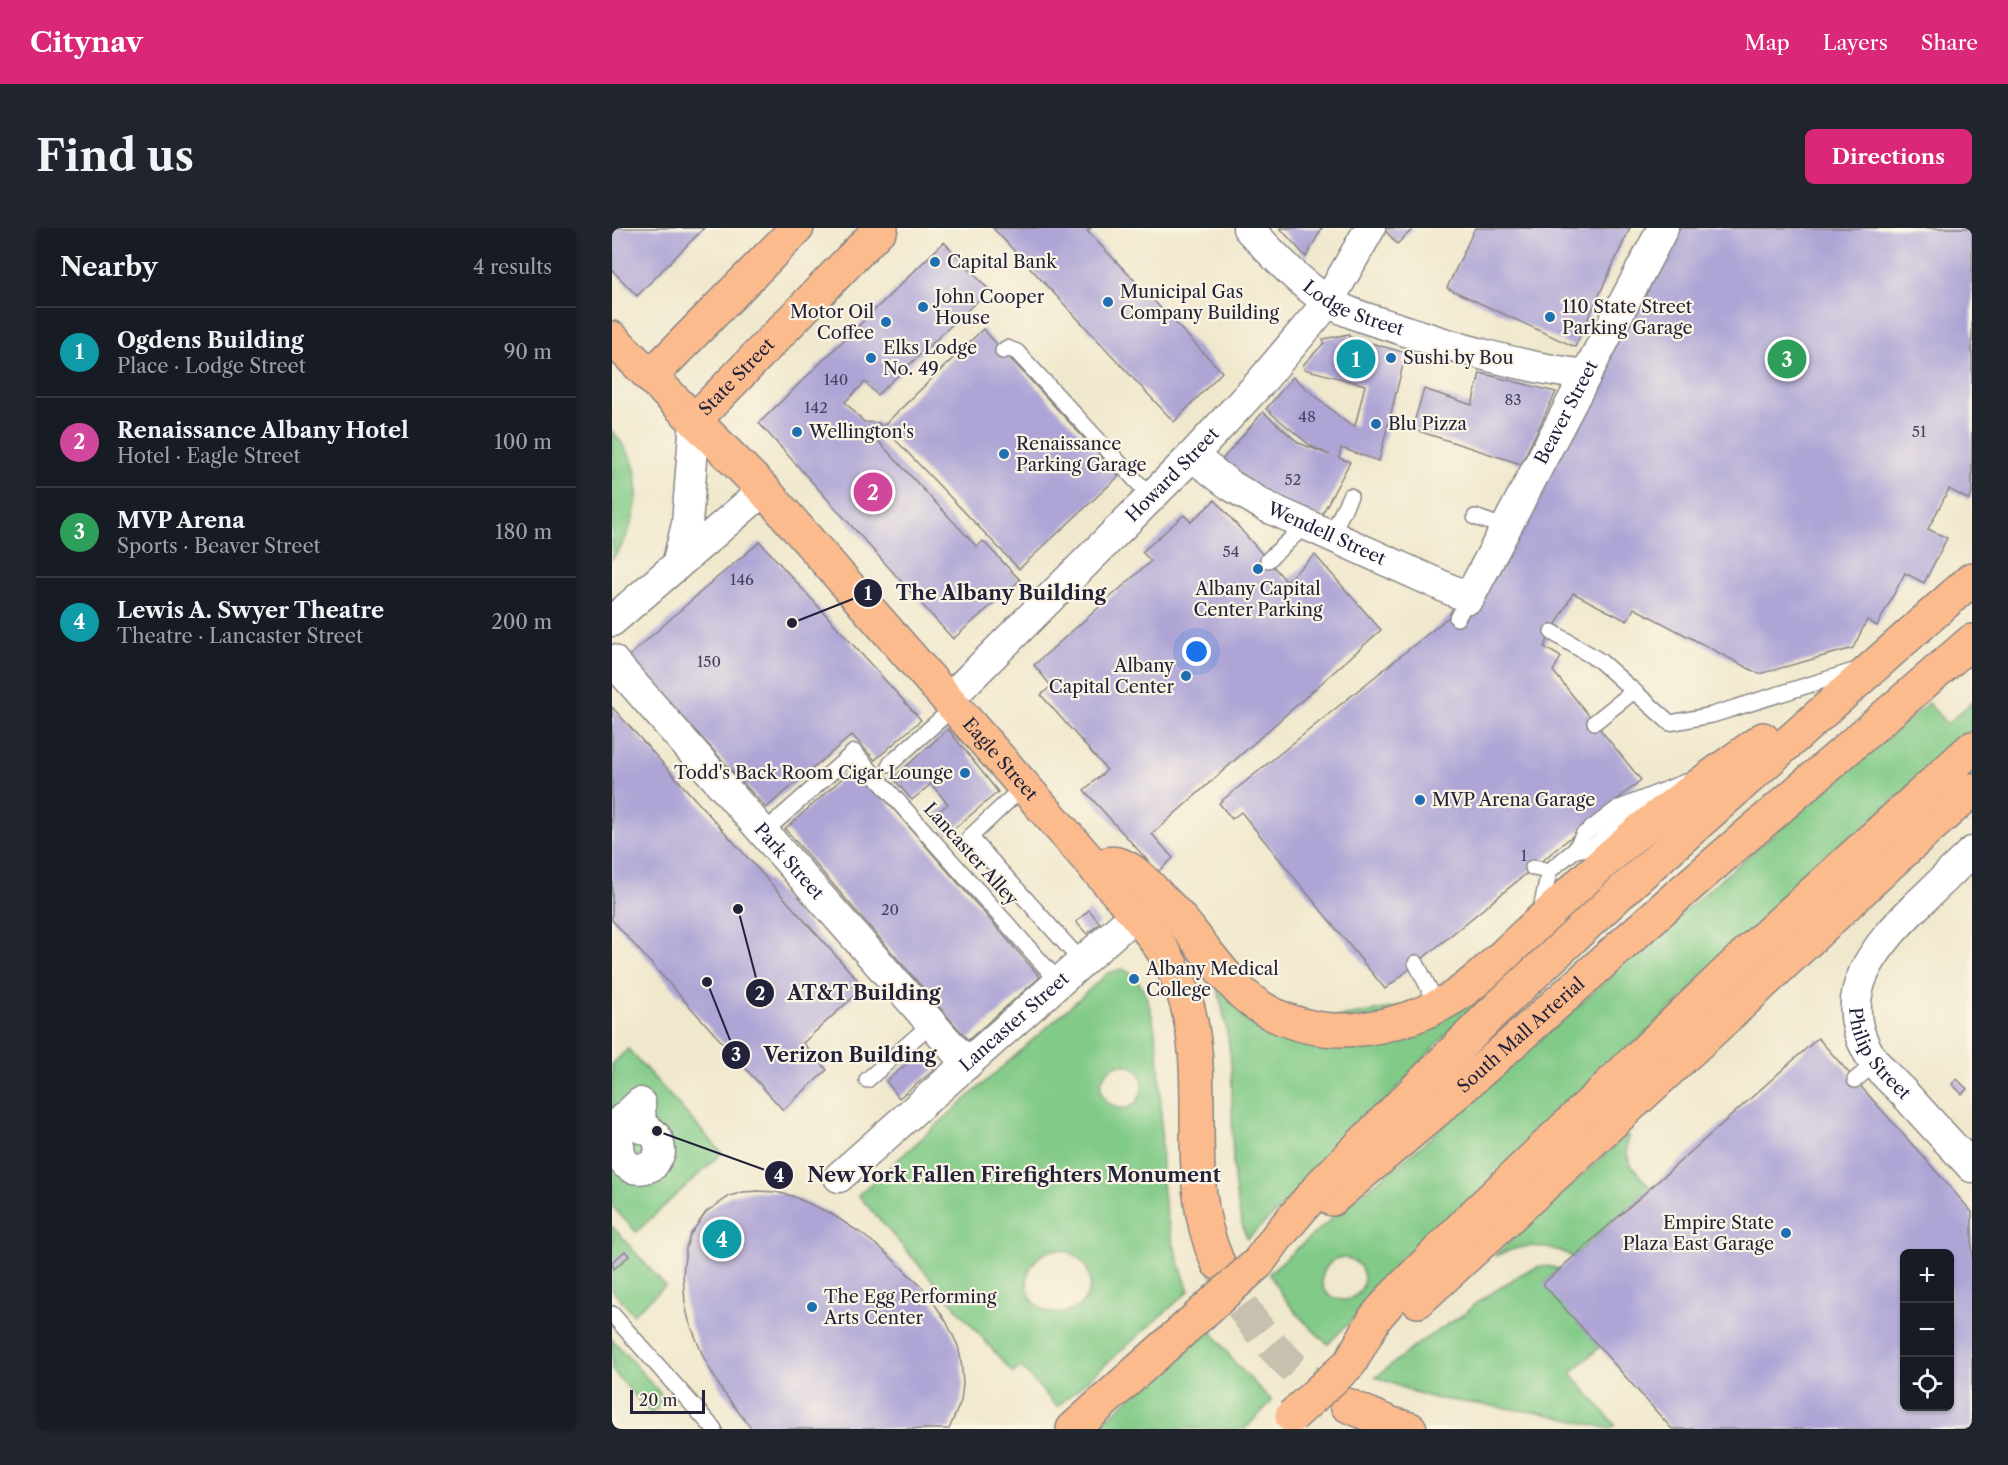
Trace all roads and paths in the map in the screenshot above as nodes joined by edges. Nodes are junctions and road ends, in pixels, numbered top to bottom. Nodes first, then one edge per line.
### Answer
1 (797, 228) edge
2 (881, 228) edge
3 (1248, 228) edge
4 (1370, 228) edge
5 (1663, 228) edge
6 (1328, 302) junction
7 (612, 338) edge
8 (1003, 351) dead end
9 (1586, 375) junction
10 (651, 376) junction
11 (695, 420) junction
12 (1192, 456) junction
13 (764, 490) junction
14 (1350, 496) dead end
15 (1151, 497) junction
16 (1475, 517) dead end
17 (1506, 528) junction
18 (1319, 530) junction
19 (1268, 560) dead end
20 (677, 565) junction
21 (1972, 579) edge
22 (1470, 598) joint
23 (612, 621) edge
24 (1552, 632) dead end
25 (1972, 641) edge
26 (612, 660) edge
27 (1872, 667) junction
28 (1634, 690) junction
29 (951, 703) junction
30 (1594, 722) dead end
31 (1972, 748) edge
32 (890, 764) dead end
33 (1729, 764) junction
34 (1024, 786) junction
35 (1972, 790) edge
36 (764, 832) junction
37 (1972, 852) edge
38 (1096, 869) junction
39 (1136, 914) junction
40 (1539, 922) junction
41 (1082, 962) junction
42 (1416, 963) dead end
43 (1059, 982) junction
44 (1438, 1006) junction
45 (932, 1023) junction
46 (967, 1064) junction
47 (867, 1080) dead end
48 (612, 1129) edge
49 (612, 1146) edge
50 (1972, 1167) edge
51 (839, 1177) dead end
52 (1218, 1263) tunnel mouth
53 (1258, 1263) junction
54 (612, 1314) edge
55 (1350, 1363) junction
56 (1347, 1404) tunnel mouth
57 (1285, 1423) edge
58 (714, 1429) edge
59 (1073, 1429) edge
60 (1410, 1429) edge

1 - 10 main road
2 - 11 main road, State Street
3 - 6 street, Lodge Street
4 - 6 street, Howard Street
5 - 9 street, Beaver Street
6 - 9 street, Lodge Street
6 - 12 street, Howard Street
7 - 10 main road, Eagle Street
8 - 15 lane
9 - 17 street, Beaver Street
10 - 11 main road, Eagle Street
11 - 13 main road, Eagle Street
11 - 20 street, State Street
12 - 15 street, Howard Street
12 - 18 street, Wendell Street
13 - 20 street
13 - 29 main road, Eagle Street
14 - 18 lane
15 - 29 street, Howard Street
16 - 17 lane
17 - 22 street, Beaver Street
18 - 19 lane
18 - 22 street, Wendell Street
20 - 23 street
21 - 27 main road
24 - 28 lane
25 - 53 main road, South Mall Arterial
26 - 36 street, Park Street
27 - 28 lane
27 - 33 main road
27 - 53 main road
28 - 30 lane
29 - 32 lane
29 - 34 main road, Eagle Street
31 - 55 main road
33 - 40 main road
33 - 40 lane
34 - 38 main road, Eagle Street
34 - 41 lane
35 - 55 main road
36 - 43 lane, Lancaster Alley
36 - 45 street, Park Street
37 - 50 street, Philip Street
38 - 39 main road, Eagle Street
38 - 44 main road
39 - 41 street, Lancaster Street
39 - 52 main road, Eagle Street
40 - 44 main road
41 - 43 street, Lancaster Street
42 - 44 lane
43 - 46 street, Lancaster Street
45 - 46 street, Park Street
45 - 47 lane
46 - 51 street, Lancaster Street
48 - 49 street
53 - 59 main road, South Mall Arterial, bridge
54 - 58 lane
55 - 57 main road, bridge
56 - 60 main road

